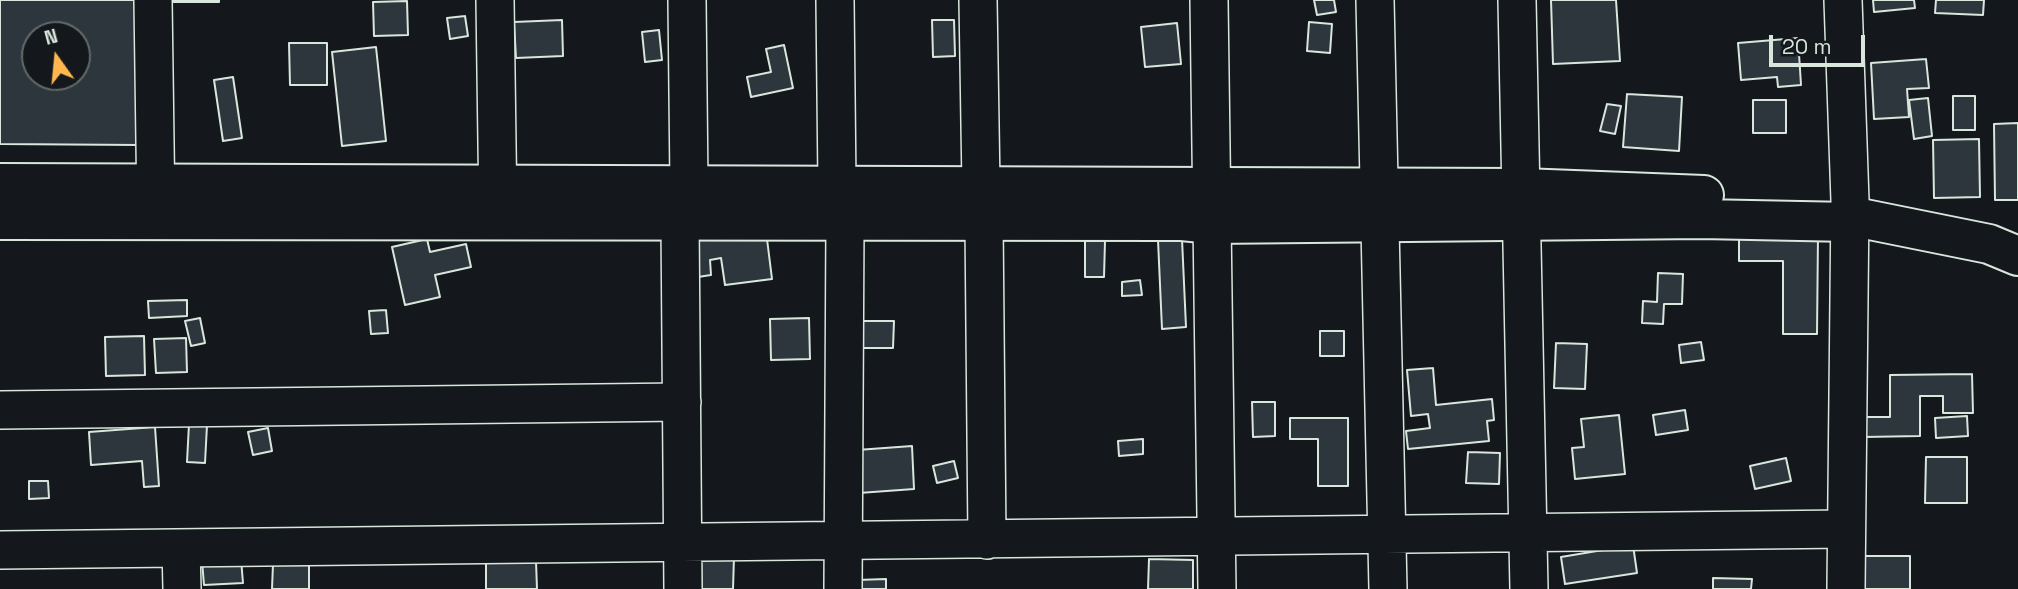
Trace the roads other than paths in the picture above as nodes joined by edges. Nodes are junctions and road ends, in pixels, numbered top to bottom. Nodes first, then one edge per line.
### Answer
1 (153, 0) edge
2 (495, 0) edge
3 (687, 0) edge
4 (835, 0) edge
5 (978, 0) edge
6 (1209, 0) edge
7 (1375, 0) edge
8 (1517, 0) edge
9 (1843, 0) edge
10 (0, 183) edge
11 (689, 185) junction
12 (838, 185) junction
13 (156, 200) junction
14 (498, 201) junction
15 (983, 204) junction
16 (1378, 205) junction
17 (1522, 206) junction
18 (1212, 207) junction
19 (1853, 214) junction
20 (0, 220) edge
21 (680, 221) junction
22 (845, 223) junction
23 (2018, 256) edge
24 (682, 402) junction
25 (0, 410) edge
26 (1846, 529) junction
27 (1528, 533) junction
28 (1387, 534) junction
29 (1216, 538) junction
30 (844, 540) junction
31 (986, 540) junction
32 (683, 542) junction
33 (181, 548) junction
34 (0, 550) edge
35 (182, 589) edge
36 (683, 589) edge
37 (843, 589) edge
38 (1217, 589) edge
39 (1388, 589) edge
40 (1529, 589) edge
41 (1846, 589) edge

1 - 13 street
2 - 14 street
3 - 11 street
4 - 12 street
5 - 15 street
6 - 18 street
7 - 16 street
8 - 17 street
9 - 19 street
10 - 13 main road
11 - 12 main road
11 - 14 main road
12 - 15 main road
12 - 22 street
13 - 14 main road
13 - 20 main road
14 - 21 main road
15 - 18 main road
15 - 22 main road
15 - 31 street
16 - 17 main road
16 - 18 main road
16 - 28 street
17 - 19 main road
17 - 27 street
18 - 29 street
19 - 23 main road
19 - 26 street
21 - 22 main road
21 - 24 street
22 - 30 street
24 - 25 street
24 - 32 street
26 - 27 street
26 - 41 street
27 - 28 street
27 - 40 street
28 - 29 street
28 - 39 street
29 - 31 street
29 - 38 street
30 - 31 street
30 - 32 street
30 - 37 street
32 - 33 street
32 - 36 street
33 - 34 street
33 - 35 street

